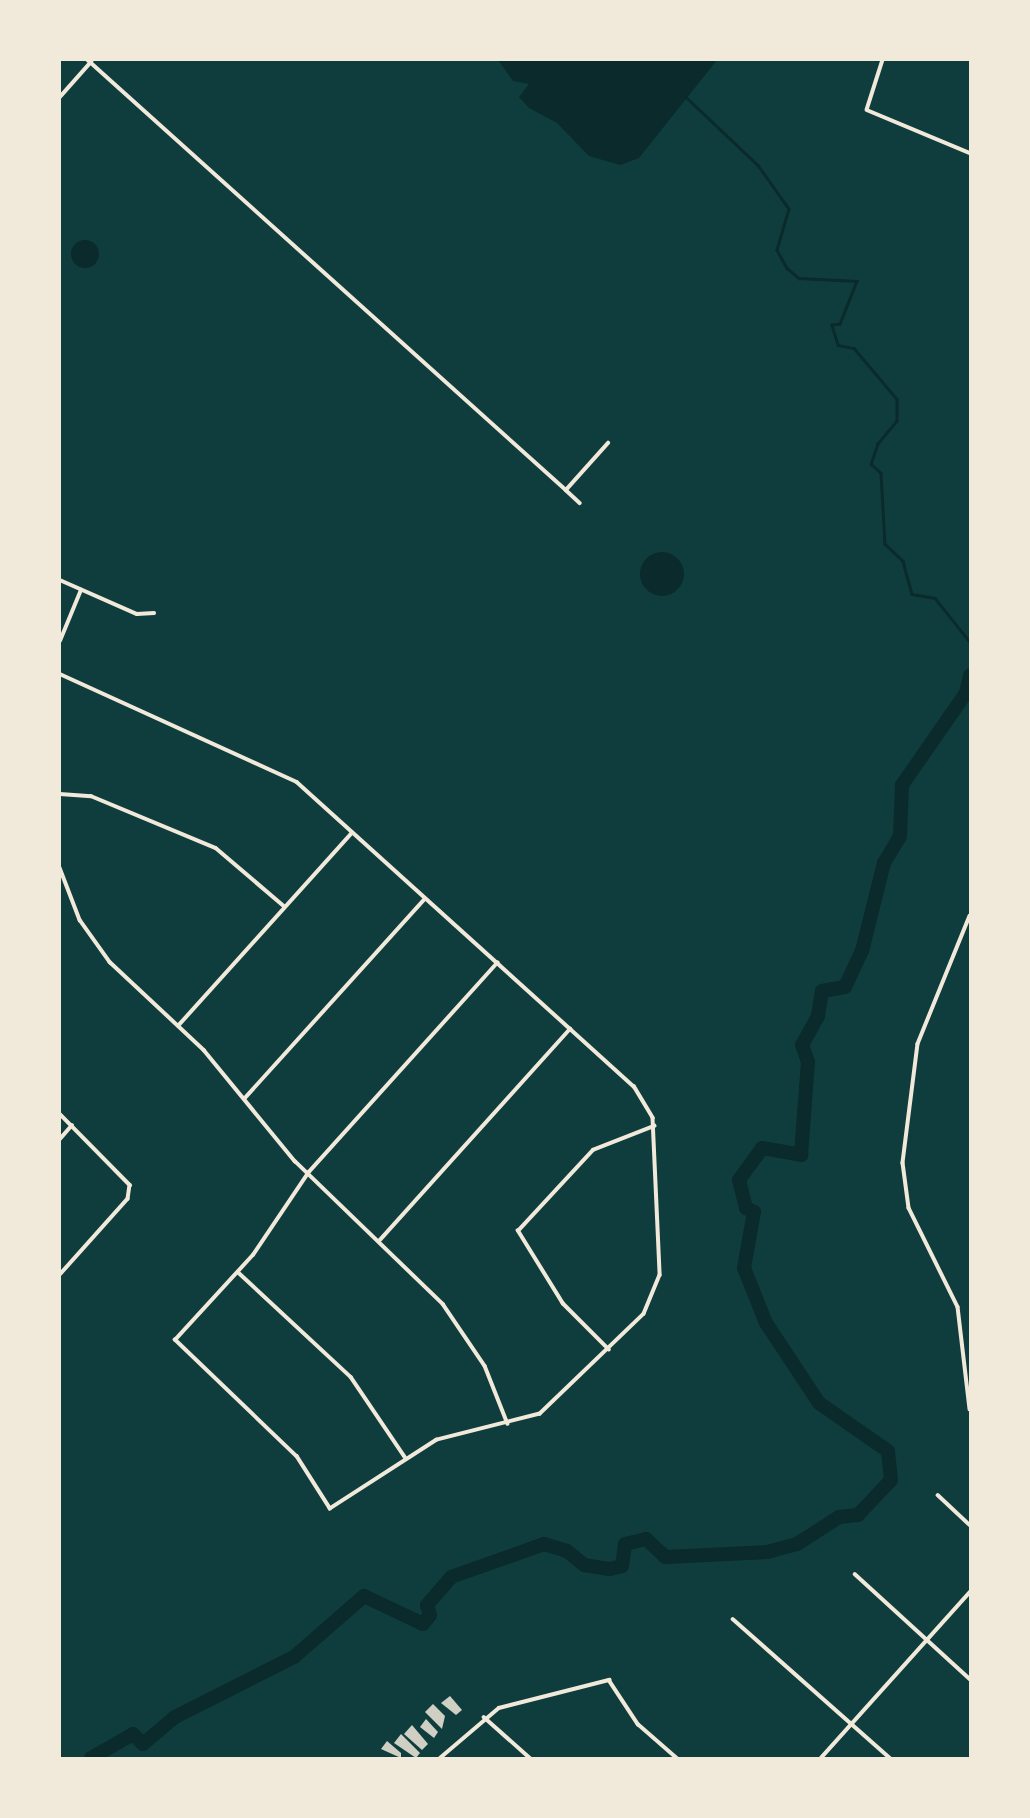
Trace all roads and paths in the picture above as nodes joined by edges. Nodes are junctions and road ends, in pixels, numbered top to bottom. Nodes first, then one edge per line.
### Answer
1 (883, 60) edge
2 (89, 61) edge
3 (60, 97) edge
4 (971, 153) edge
5 (608, 443) dead end
6 (566, 490) junction
7 (580, 503) dead end
8 (60, 580) edge
9 (81, 590) junction
10 (155, 612) dead end
11 (60, 641) edge
12 (60, 674) edge
13 (60, 794) edge
14 (352, 833) junction
15 (60, 868) edge
16 (425, 899) junction
17 (285, 906) junction
18 (971, 916) edge
19 (497, 963) junction
20 (178, 1026) junction
21 (570, 1029) junction
22 (245, 1098) junction
23 (60, 1114) edge
24 (72, 1125) junction
25 (654, 1126) junction
26 (60, 1139) edge
27 (308, 1173) junction
28 (380, 1240) junction
29 (238, 1272) junction
30 (60, 1275) edge
31 (610, 1350) junction
32 (971, 1409) edge
33 (508, 1424) junction
34 (405, 1457) junction
35 (938, 1495) dead end
36 (971, 1524) edge
37 (855, 1574) dead end
38 (971, 1592) edge
39 (733, 1619) dead end
40 (927, 1640) junction
41 (971, 1679) edge
42 (484, 1717) junction
43 (851, 1724) junction
44 (440, 1759) edge
45 (530, 1759) edge
46 (677, 1759) edge
47 (821, 1759) edge
48 (890, 1759) edge

1 - 4 street
2 - 3 street
2 - 6 street
5 - 6 street
6 - 7 street
8 - 9 street
9 - 10 street
9 - 11 street
12 - 14 street
13 - 17 street
14 - 16 street
14 - 17 street
15 - 20 street
16 - 19 street
16 - 22 street
17 - 20 street
18 - 32 street
19 - 21 street
19 - 27 street
20 - 22 street
21 - 25 street
21 - 28 street
22 - 27 street
23 - 24 street
24 - 26 street
24 - 30 street
25 - 31 street
25 - 31 street
27 - 28 street
27 - 29 street
28 - 33 street
29 - 34 street
29 - 34 street
31 - 33 street
33 - 34 street
35 - 36 street
37 - 40 street
38 - 40 street
39 - 43 street
40 - 41 street
40 - 43 street
42 - 44 street
42 - 45 street
42 - 46 street
43 - 47 street
43 - 48 street

